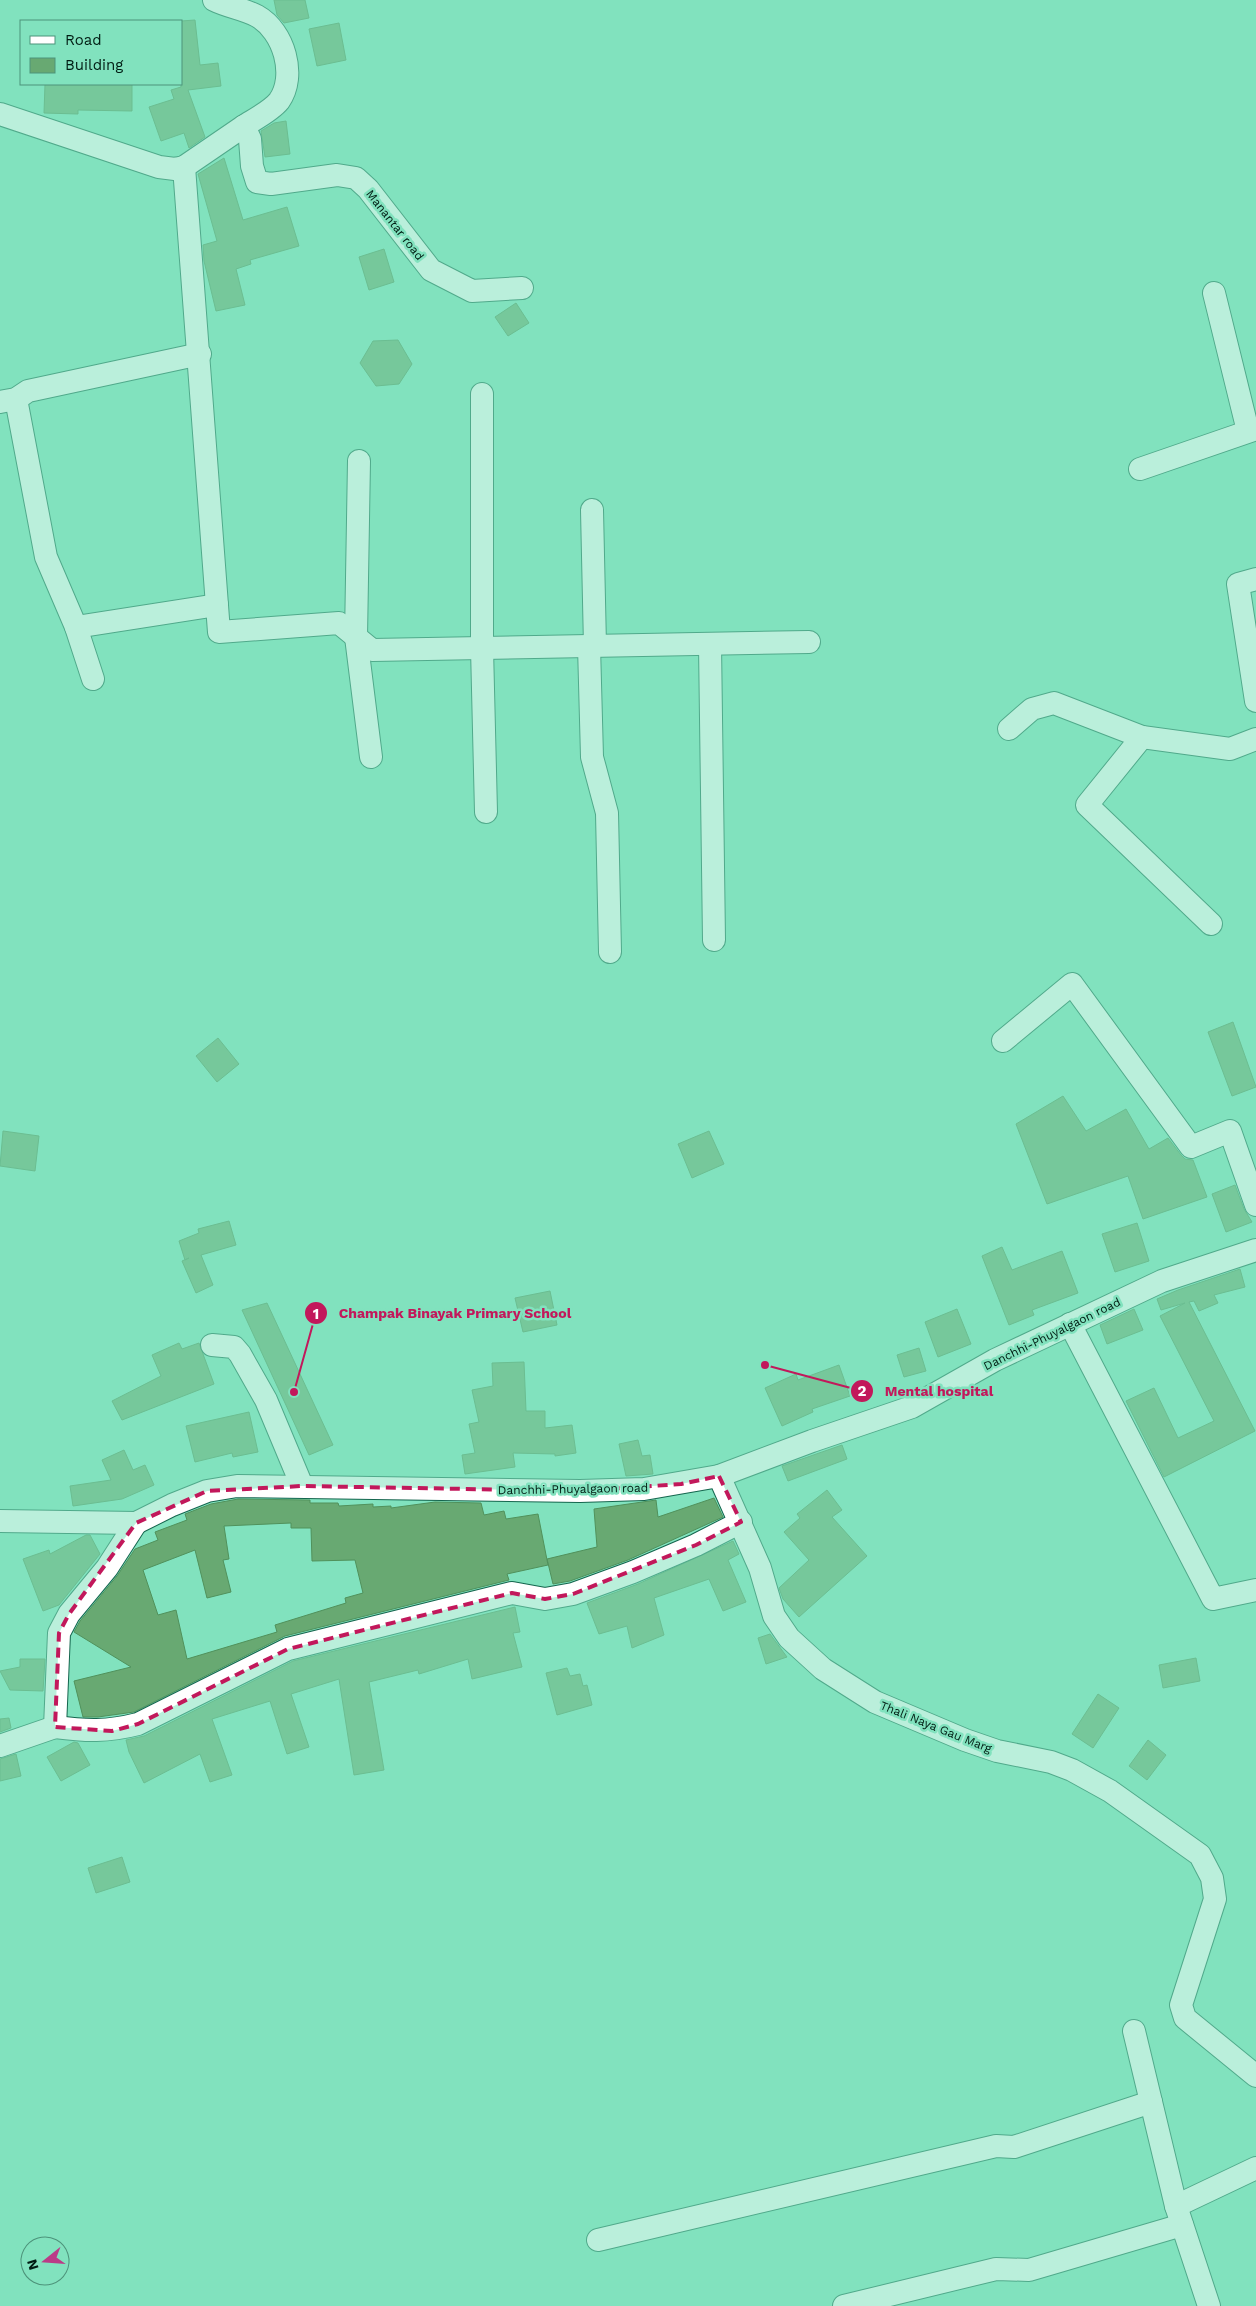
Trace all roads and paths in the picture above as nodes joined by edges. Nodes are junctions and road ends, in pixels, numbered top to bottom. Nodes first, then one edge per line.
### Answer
1 (214, 0) edge
2 (0, 114) edge
3 (244, 126) junction
4 (184, 168) junction
5 (522, 288) dead end
6 (1214, 293) dead end
7 (200, 354) junction
8 (482, 394) dead end
9 (8, 401) edge
10 (1252, 430) edge
11 (359, 461) dead end
12 (1140, 469) dead end
13 (592, 510) dead end
14 (1256, 579) edge
15 (217, 605) junction
16 (76, 627) junction
17 (356, 637) junction
18 (809, 642) dead end
19 (710, 644) junction
20 (592, 646) junction
21 (482, 648) junction
22 (93, 679) dead end
23 (1256, 701) edge
24 (1009, 729) dead end
25 (1142, 737) junction
26 (1256, 739) edge
27 (371, 757) dead end
28 (486, 812) dead end
29 (1211, 924) dead end
30 (714, 940) dead end
31 (610, 952) dead end
32 (1003, 1041) dead end
33 (1256, 1205) edge
34 (1256, 1250) edge
35 (1070, 1324) junction
36 (212, 1345) dead end
37 (719, 1476) junction
38 (302, 1486) junction
39 (0, 1520) edge
40 (741, 1522) junction
41 (136, 1523) junction
42 (1256, 1590) edge
43 (54, 1727) junction
44 (0, 1746) edge
45 (1134, 2031) dead end
46 (1256, 2076) edge
47 (1151, 2102) junction
48 (1256, 2168) edge
49 (1179, 2216) junction
50 (598, 2240) dead end
51 (844, 2306) edge
52 (1209, 2306) edge

1 - 3 street
2 - 4 street
3 - 4 street
3 - 5 street, Manantar road
4 - 7 street
6 - 10 street
7 - 9 street
7 - 15 street
8 - 21 street
9 - 16 street
10 - 12 street
11 - 17 street
13 - 20 street
14 - 23 street
15 - 16 street
15 - 17 street
16 - 22 street
17 - 21 street
17 - 27 street
18 - 19 street
19 - 20 street
19 - 30 street
20 - 21 street
20 - 31 street
21 - 28 street
24 - 25 street
25 - 26 street
25 - 29 street
32 - 33 street
34 - 35 street, Danchhi-Phuyalgaon road
35 - 37 street, Danchhi-Phuyalgaon road
35 - 42 street
36 - 38 street
37 - 38 street, Danchhi-Phuyalgaon road
37 - 40 street, Thali Naya Gau Marg
38 - 41 street, Danchhi-Phuyalgaon road
39 - 41 street, Danchhi-Phuyalgaon road
40 - 43 street
40 - 46 street, Thali Naya Gau Marg
41 - 43 street
43 - 44 street
45 - 47 street
47 - 49 street
47 - 50 street
48 - 49 street
49 - 51 street
49 - 52 street

